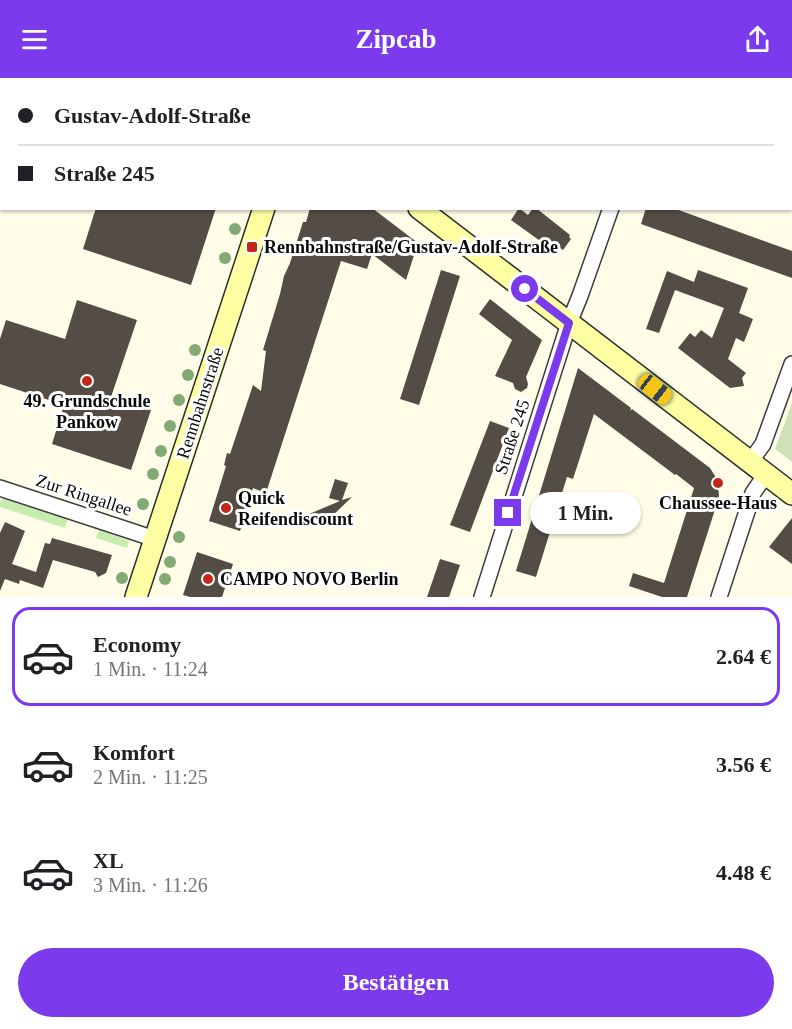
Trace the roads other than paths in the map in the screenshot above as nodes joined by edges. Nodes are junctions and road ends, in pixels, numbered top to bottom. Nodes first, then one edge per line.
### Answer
1 (263, 210) edge
2 (422, 210) edge
3 (610, 210) edge
4 (569, 323) junction
5 (792, 363) edge
6 (758, 468) junction
7 (0, 488) edge
8 (792, 494) edge
9 (155, 539) junction
10 (136, 597) edge
11 (482, 597) edge
12 (719, 597) edge

1 - 9 street, Rennbahnstraße
2 - 4 street
3 - 4 street, Straße 245
4 - 6 street
4 - 11 street, Straße 245
5 - 6 street
6 - 8 street
6 - 12 street
7 - 9 street, Zur Ringallee
9 - 10 street, Rennbahnstraße

